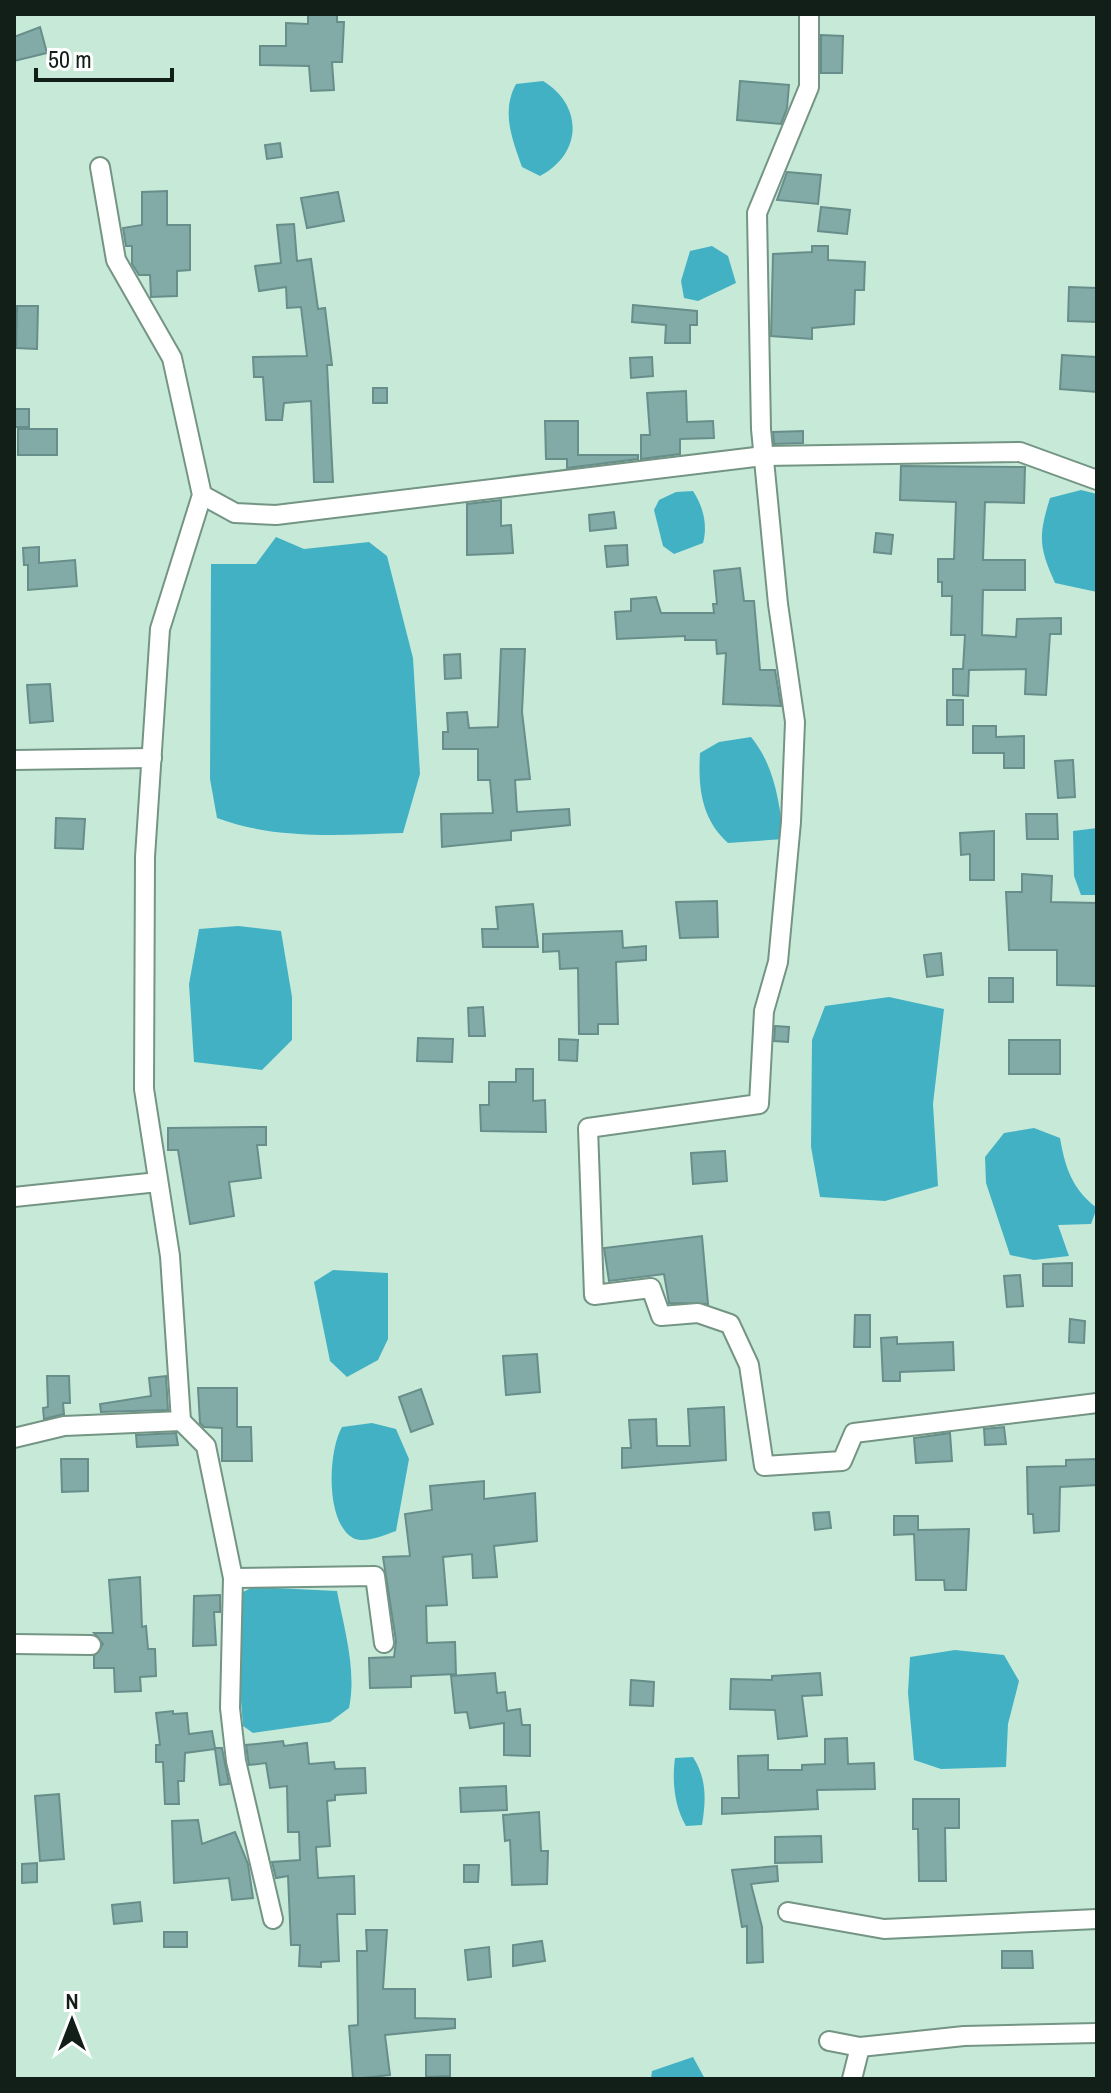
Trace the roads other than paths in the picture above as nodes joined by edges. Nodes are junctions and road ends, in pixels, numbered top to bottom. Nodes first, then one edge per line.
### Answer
1 (809, 14) edge
2 (100, 167) dead end
3 (764, 456) junction
4 (1097, 480) edge
5 (202, 495) junction
6 (152, 758) junction
7 (14, 760) edge
8 (158, 1182) junction
9 (14, 1197) edge
10 (1097, 1403) edge
11 (181, 1421) junction
12 (14, 1438) edge
13 (233, 1578) junction
14 (384, 1643) dead end
15 (14, 1644) edge
16 (91, 1645) dead end
17 (788, 1912) dead end
18 (273, 1919) dead end
19 (1097, 1919) edge
20 (1097, 2033) edge
21 (829, 2041) dead end
22 (860, 2047) junction
23 (852, 2079) edge

1 - 3 street
2 - 5 street
3 - 4 street
3 - 5 street
3 - 10 street
5 - 6 street
6 - 7 street
6 - 8 street
8 - 9 street
8 - 11 street
11 - 12 street
11 - 13 street
13 - 14 street
13 - 18 street
15 - 16 street
17 - 19 street
20 - 22 street
21 - 22 street
22 - 23 street

